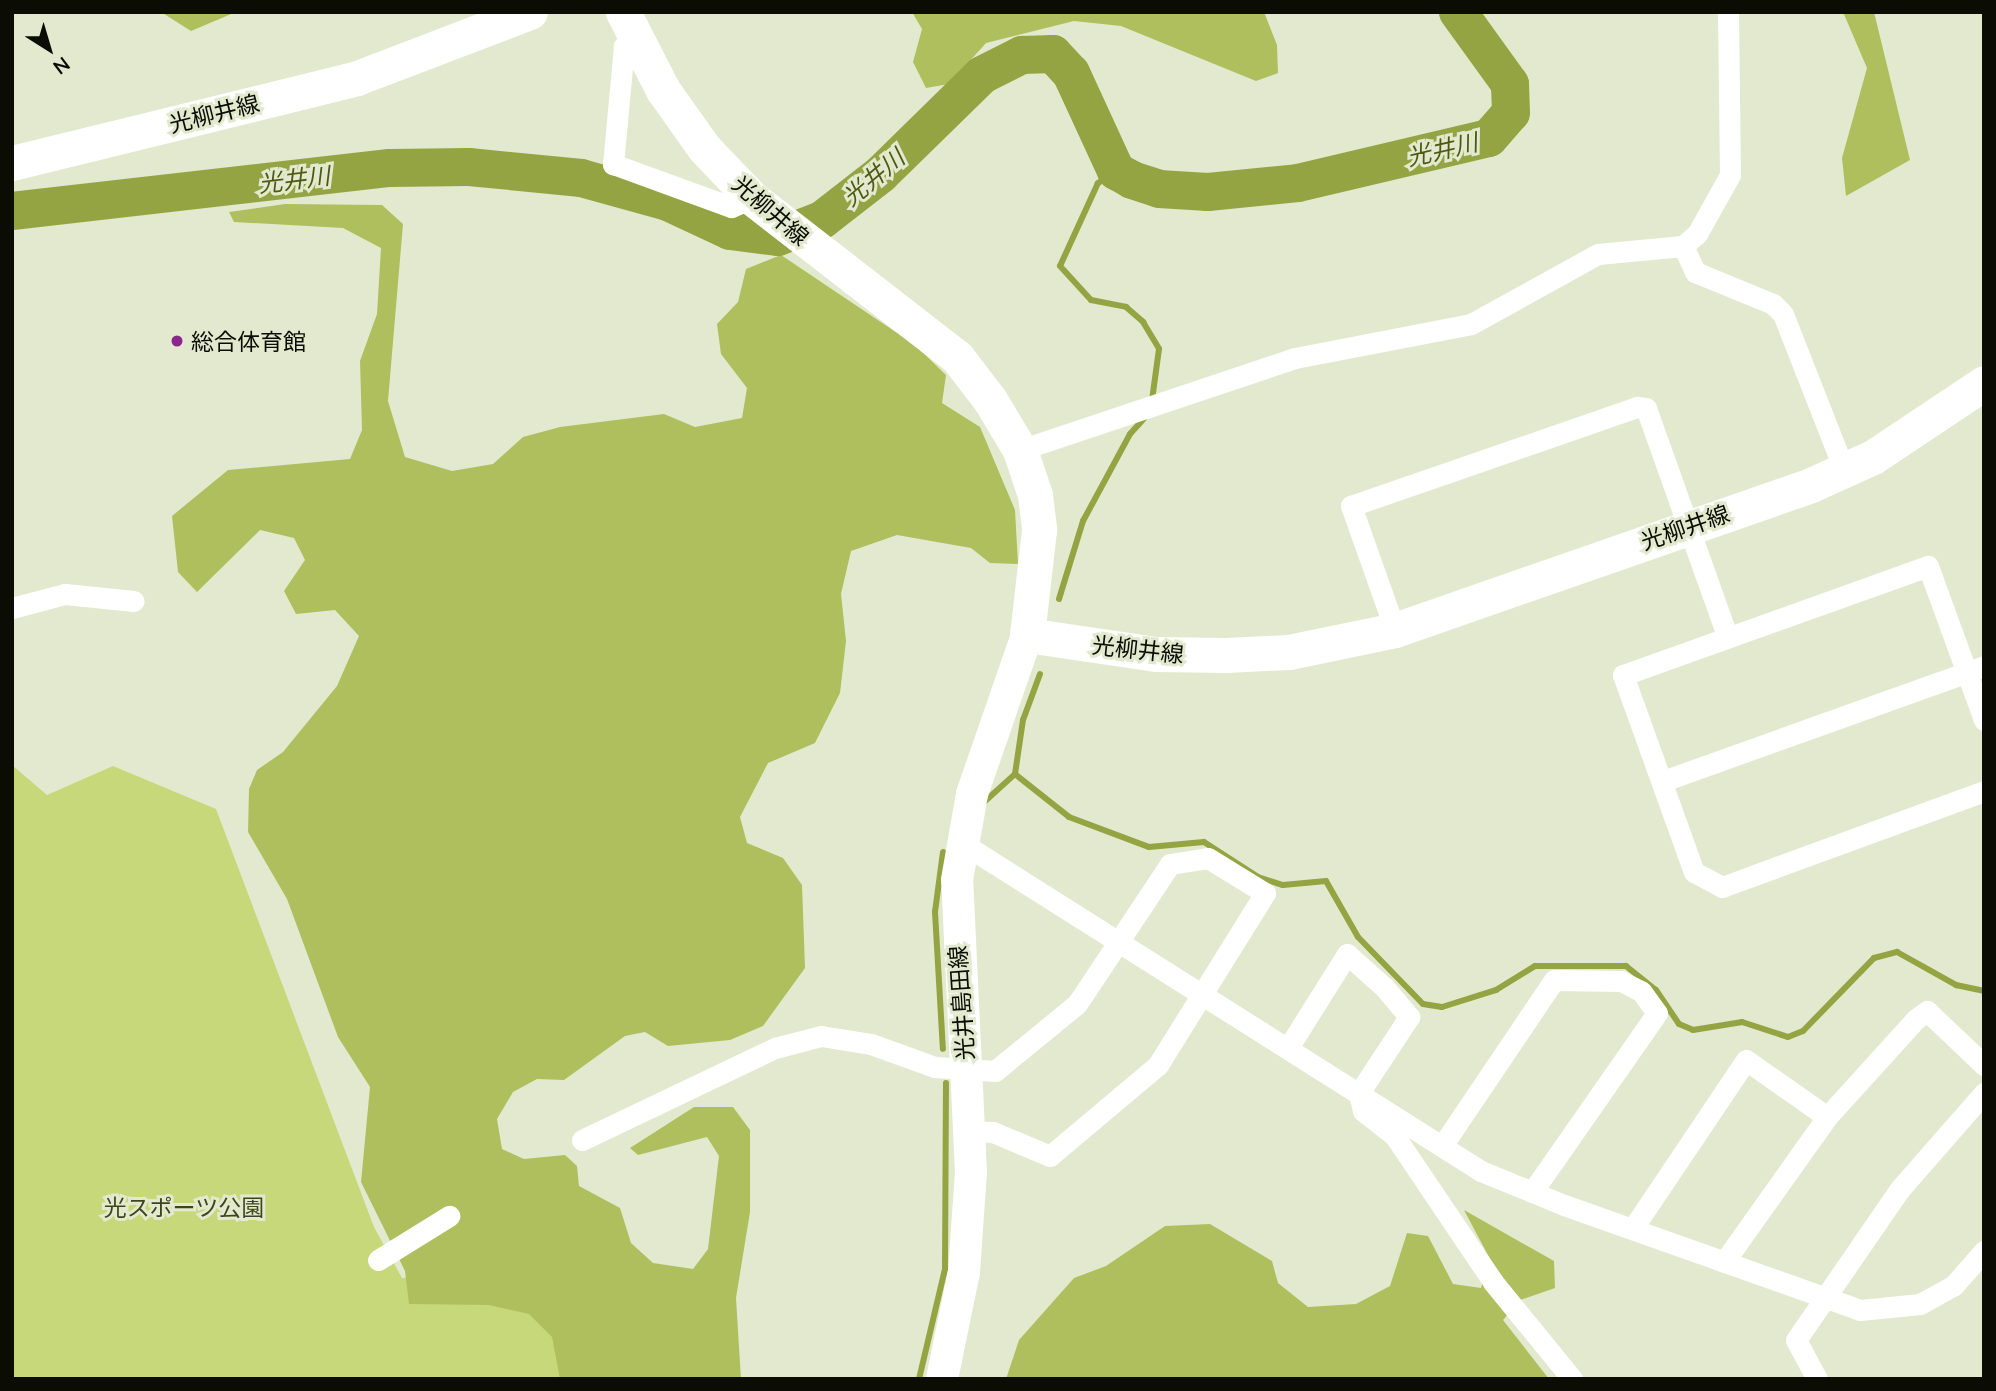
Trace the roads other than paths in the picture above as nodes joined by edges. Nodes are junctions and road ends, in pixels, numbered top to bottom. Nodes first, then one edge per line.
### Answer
1 (530, 12) edge
2 (1728, 12) edge
3 (628, 23) edge
4 (12, 163) edge
5 (752, 198) junction
6 (1682, 246) junction
7 (1984, 383) edge
8 (1020, 450) junction
9 (1844, 470) junction
10 (1686, 526) junction
11 (134, 601) dead end
12 (12, 608) edge
13 (1395, 630) junction
14 (1726, 633) junction
15 (1027, 635) junction
16 (1976, 669) edge
17 (1984, 720) edge
18 (1663, 781) junction
19 (1984, 791) edge
20 (962, 843) junction
21 (1119, 940) junction
22 (1203, 993) junction
23 (1288, 1048) junction
24 (965, 1065) junction
25 (1984, 1065) edge
26 (1359, 1093) junction
27 (1984, 1093) edge
28 (1828, 1117) junction
29 (968, 1131) junction
30 (582, 1140) dead end
31 (1442, 1146) junction
32 (1532, 1192) junction
33 (449, 1216) dead end
34 (1633, 1228) junction
35 (1984, 1251) edge
36 (378, 1260) dead end
37 (1724, 1262) junction
38 (1825, 1297) junction
39 (942, 1379) edge
40 (1572, 1379) edge
41 (1817, 1379) edge

1 - 4 main road, 光柳井線
2 - 6 street
3 - 5 main road, 光柳井線
3 - 5 street
5 - 8 main road, 光柳井線
6 - 8 street
6 - 9 street
7 - 9 main road, 光柳井線
8 - 15 main road, 光柳井線
9 - 10 main road, 光柳井線
10 - 13 main road, 光柳井線
10 - 13 street
10 - 14 street
11 - 12 street
13 - 15 main road, 光柳井線
14 - 16 street
14 - 18 street
15 - 20 main road, 光井島田線
16 - 17 street
16 - 18 street
18 - 19 street
20 - 21 street
20 - 24 main road, 光井島田線
21 - 22 street
21 - 22 street
21 - 24 street
22 - 23 street
22 - 29 street
23 - 26 street
23 - 26 street
24 - 29 main road, 光井島田線
24 - 30 street
25 - 28 street
26 - 31 street
26 - 40 street
27 - 38 street
28 - 34 street
28 - 37 street
29 - 39 main road, 光井島田線
31 - 32 street
31 - 32 street
32 - 34 street
33 - 36 street
34 - 37 street
35 - 38 street
37 - 38 street
38 - 41 street

